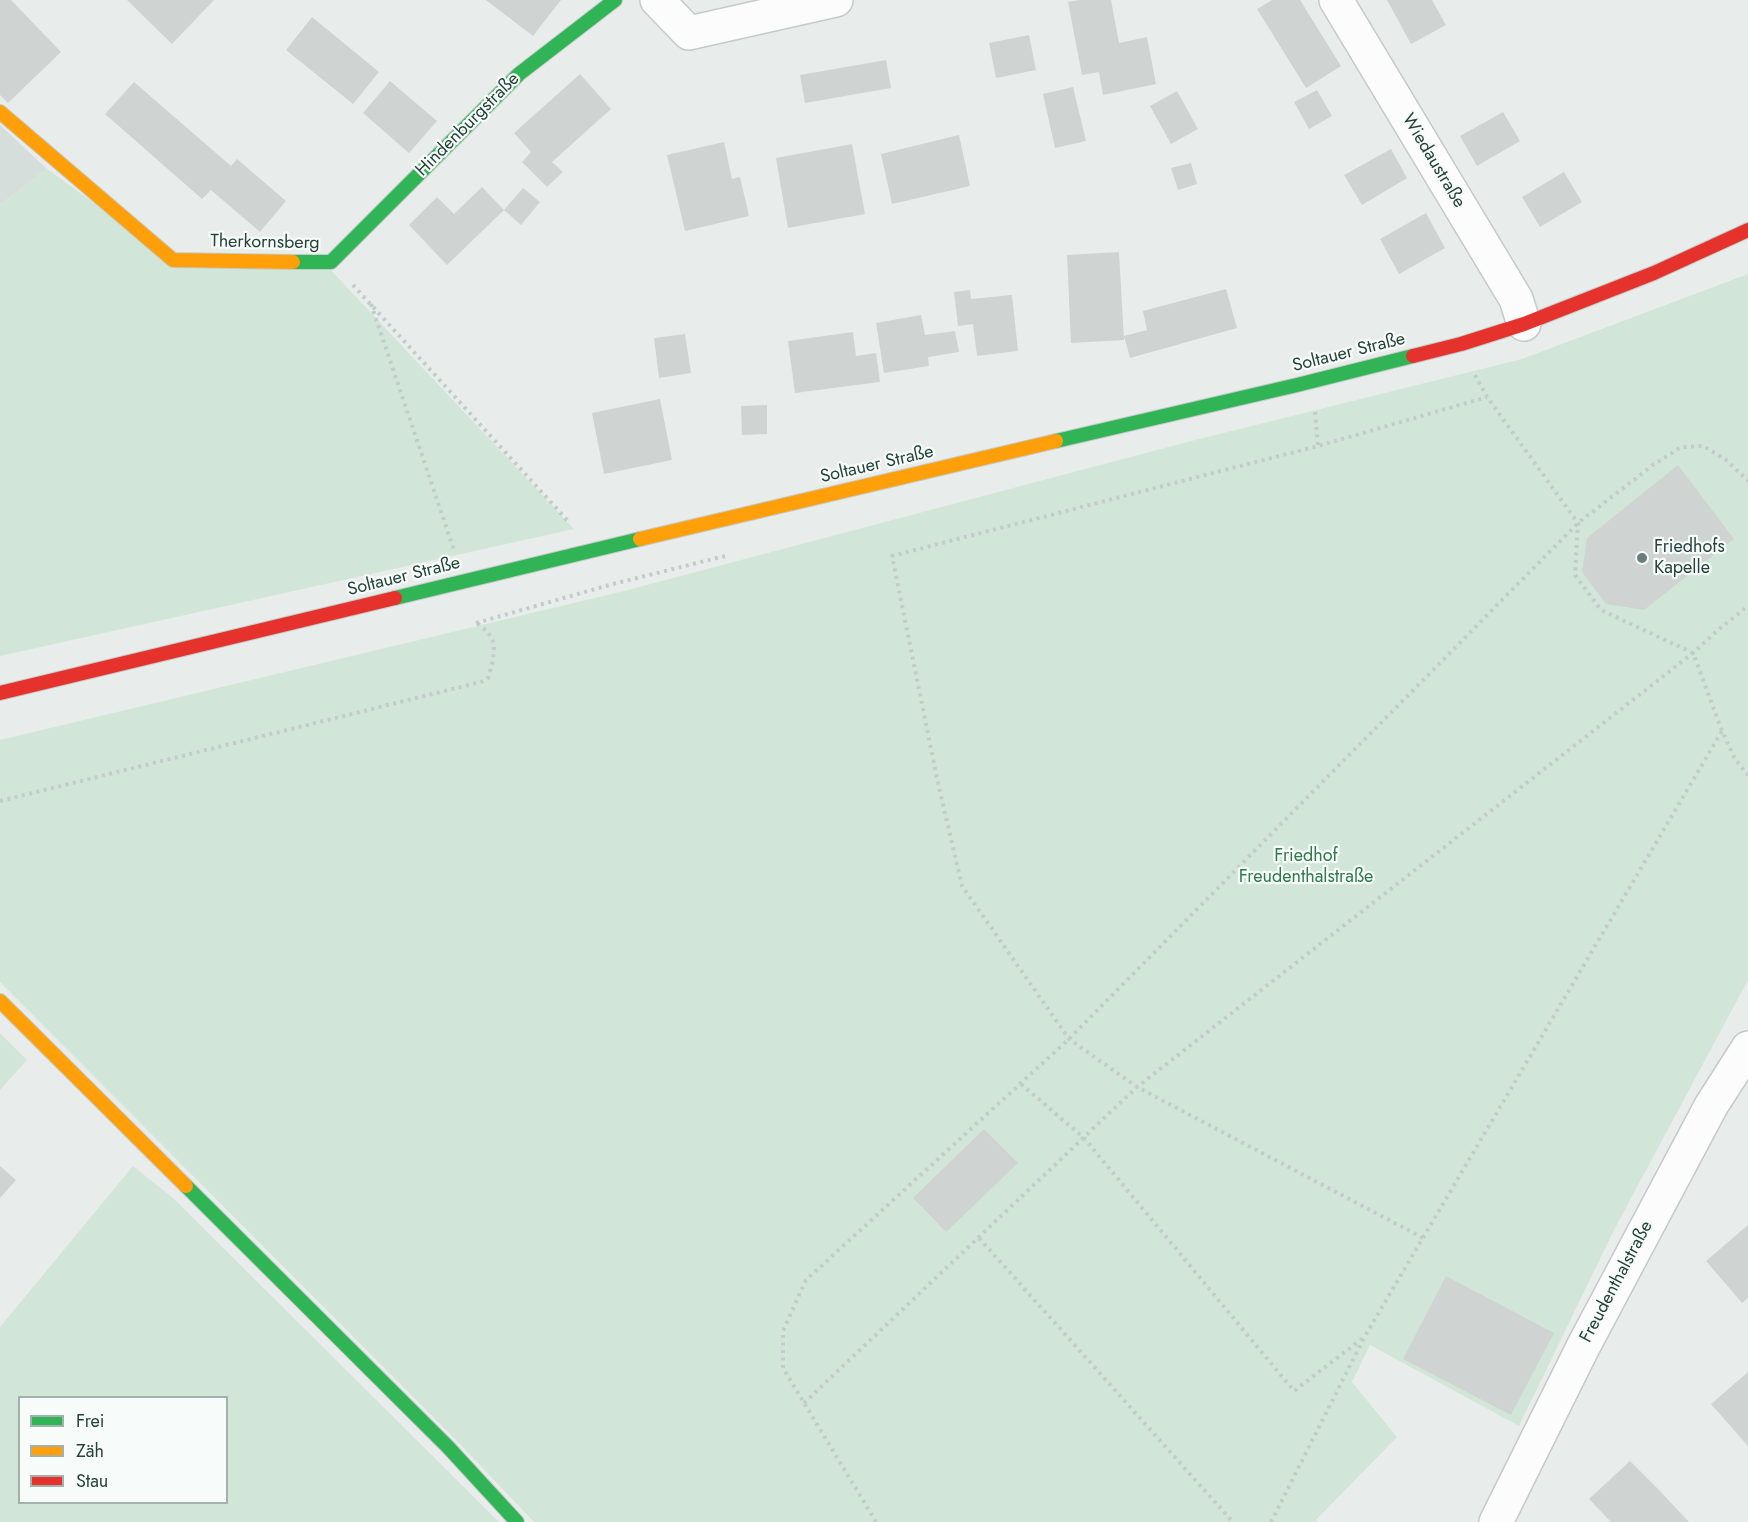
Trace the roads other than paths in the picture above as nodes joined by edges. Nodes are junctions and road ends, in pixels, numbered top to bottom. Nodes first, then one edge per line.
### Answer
1 (615, 0) edge
2 (657, 0) edge
3 (836, 0) edge
4 (1336, 0) edge
5 (0, 111) edge
6 (1748, 230) edge
7 (331, 262) joint
8 (1524, 324) junction
9 (0, 693) edge
10 (0, 1001) edge
11 (1748, 1048) edge
12 (517, 1522) edge
13 (1496, 1522) edge

1 - 7 main road, Hindenburgstraße
2 - 3 street
4 - 8 street, Wiedaustraße
5 - 7 main road, Therkornsberg
6 - 8 main road, Soltauer Straße
8 - 9 main road, Soltauer Straße
10 - 12 main road
11 - 13 street, Freudenthalstraße

